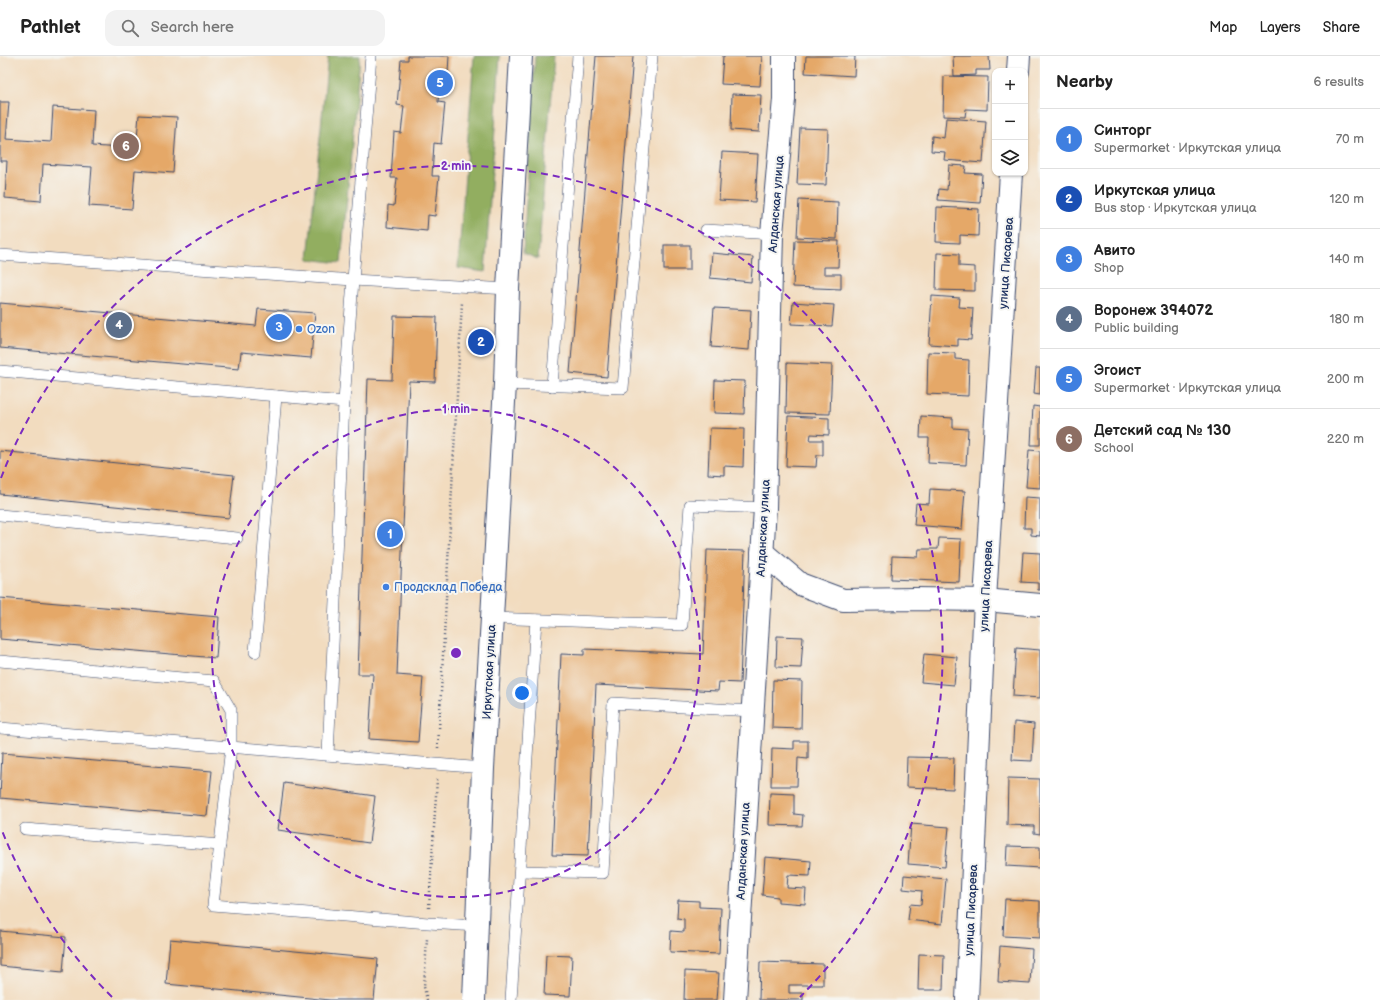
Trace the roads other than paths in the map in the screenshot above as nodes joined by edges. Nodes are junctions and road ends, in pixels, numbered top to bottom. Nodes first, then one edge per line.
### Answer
1 (371, 56) edge
2 (521, 56) edge
3 (578, 56) edge
4 (652, 56) edge
5 (784, 56) edge
6 (1019, 56) edge
7 (1018, 68) edge
8 (1011, 176) edge
9 (706, 230) dead end
10 (772, 234) junction
11 (0, 255) edge
12 (353, 280) junction
13 (508, 289) junction
14 (0, 371) edge
15 (505, 384) junction
16 (552, 386) junction
17 (276, 396) junction
18 (344, 402) junction
19 (765, 508) junction
20 (0, 515) edge
21 (237, 538) dead end
22 (762, 552) junction
23 (985, 600) junction
24 (1040, 605) edge
25 (492, 618) junction
26 (536, 620) junction
27 (255, 652) dead end
28 (0, 661) edge
29 (752, 711) junction
30 (0, 728) edge
31 (231, 747) junction
32 (328, 755) junction
33 (483, 768) junction
34 (25, 829) dead end
35 (220, 845) junction
36 (520, 871) junction
37 (477, 926) junction
38 (474, 1000) edge
39 (511, 1000) edge
40 (735, 1000) edge
41 (967, 1000) edge

1 - 12 lane
2 - 13 street, Иркутская улица
3 - 16 lane
4 - 16 lane
5 - 10 street, Алданская улица
6 - 7 street
8 - 23 street, улица Писарева
9 - 10 lane
10 - 19 street, Алданская улица
11 - 12 lane
12 - 13 lane
12 - 18 lane
13 - 15 street, Иркутская улица
14 - 17 lane
15 - 16 lane
15 - 25 street, Иркутская улица
17 - 18 lane
17 - 27 lane
18 - 32 lane
19 - 22 street, Алданская улица
19 - 26 lane
20 - 21 lane
22 - 23 street
22 - 29 street, Алданская улица
23 - 24 street
23 - 41 street, улица Писарева
25 - 26 lane
25 - 33 street, Иркутская улица
26 - 36 lane
28 - 31 lane
29 - 36 lane
29 - 40 street, Алданская улица
30 - 31 lane
31 - 32 lane
31 - 35 lane
32 - 33 lane
33 - 37 street, Иркутская улица
34 - 35 lane
35 - 37 lane
36 - 39 lane
37 - 38 street, Иркутская улица

